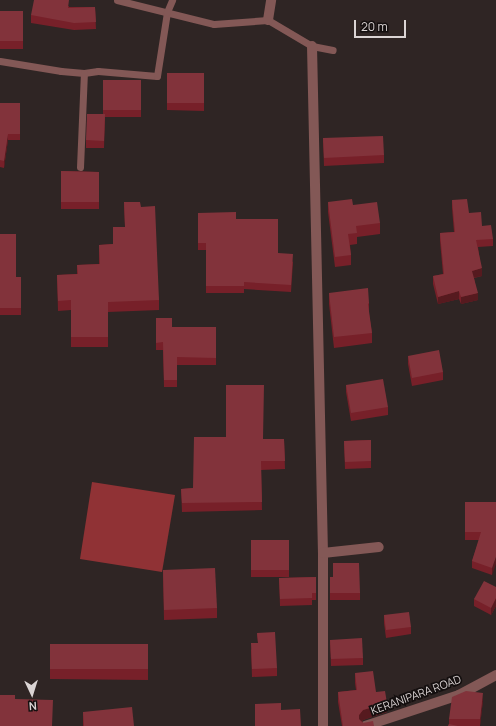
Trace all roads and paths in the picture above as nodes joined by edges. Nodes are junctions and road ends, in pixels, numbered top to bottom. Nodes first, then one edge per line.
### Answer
1 (117, 0) edge
2 (172, 0) edge
3 (271, 0) edge
4 (167, 12) junction
5 (268, 20) junction
6 (312, 46) junction
7 (333, 50) dead end
8 (0, 61) edge
9 (84, 73) junction
10 (80, 167) dead end
11 (379, 547) dead end
12 (323, 553) junction
13 (496, 675) edge
14 (323, 726) edge
15 (365, 726) edge

1 - 4 lane
2 - 4 lane
3 - 5 street
4 - 5 lane
4 - 9 lane
5 - 6 lane
6 - 7 lane
6 - 12 street
8 - 9 lane
9 - 10 lane
11 - 12 street
12 - 14 street
13 - 15 street, KERANIPARA ROAD

